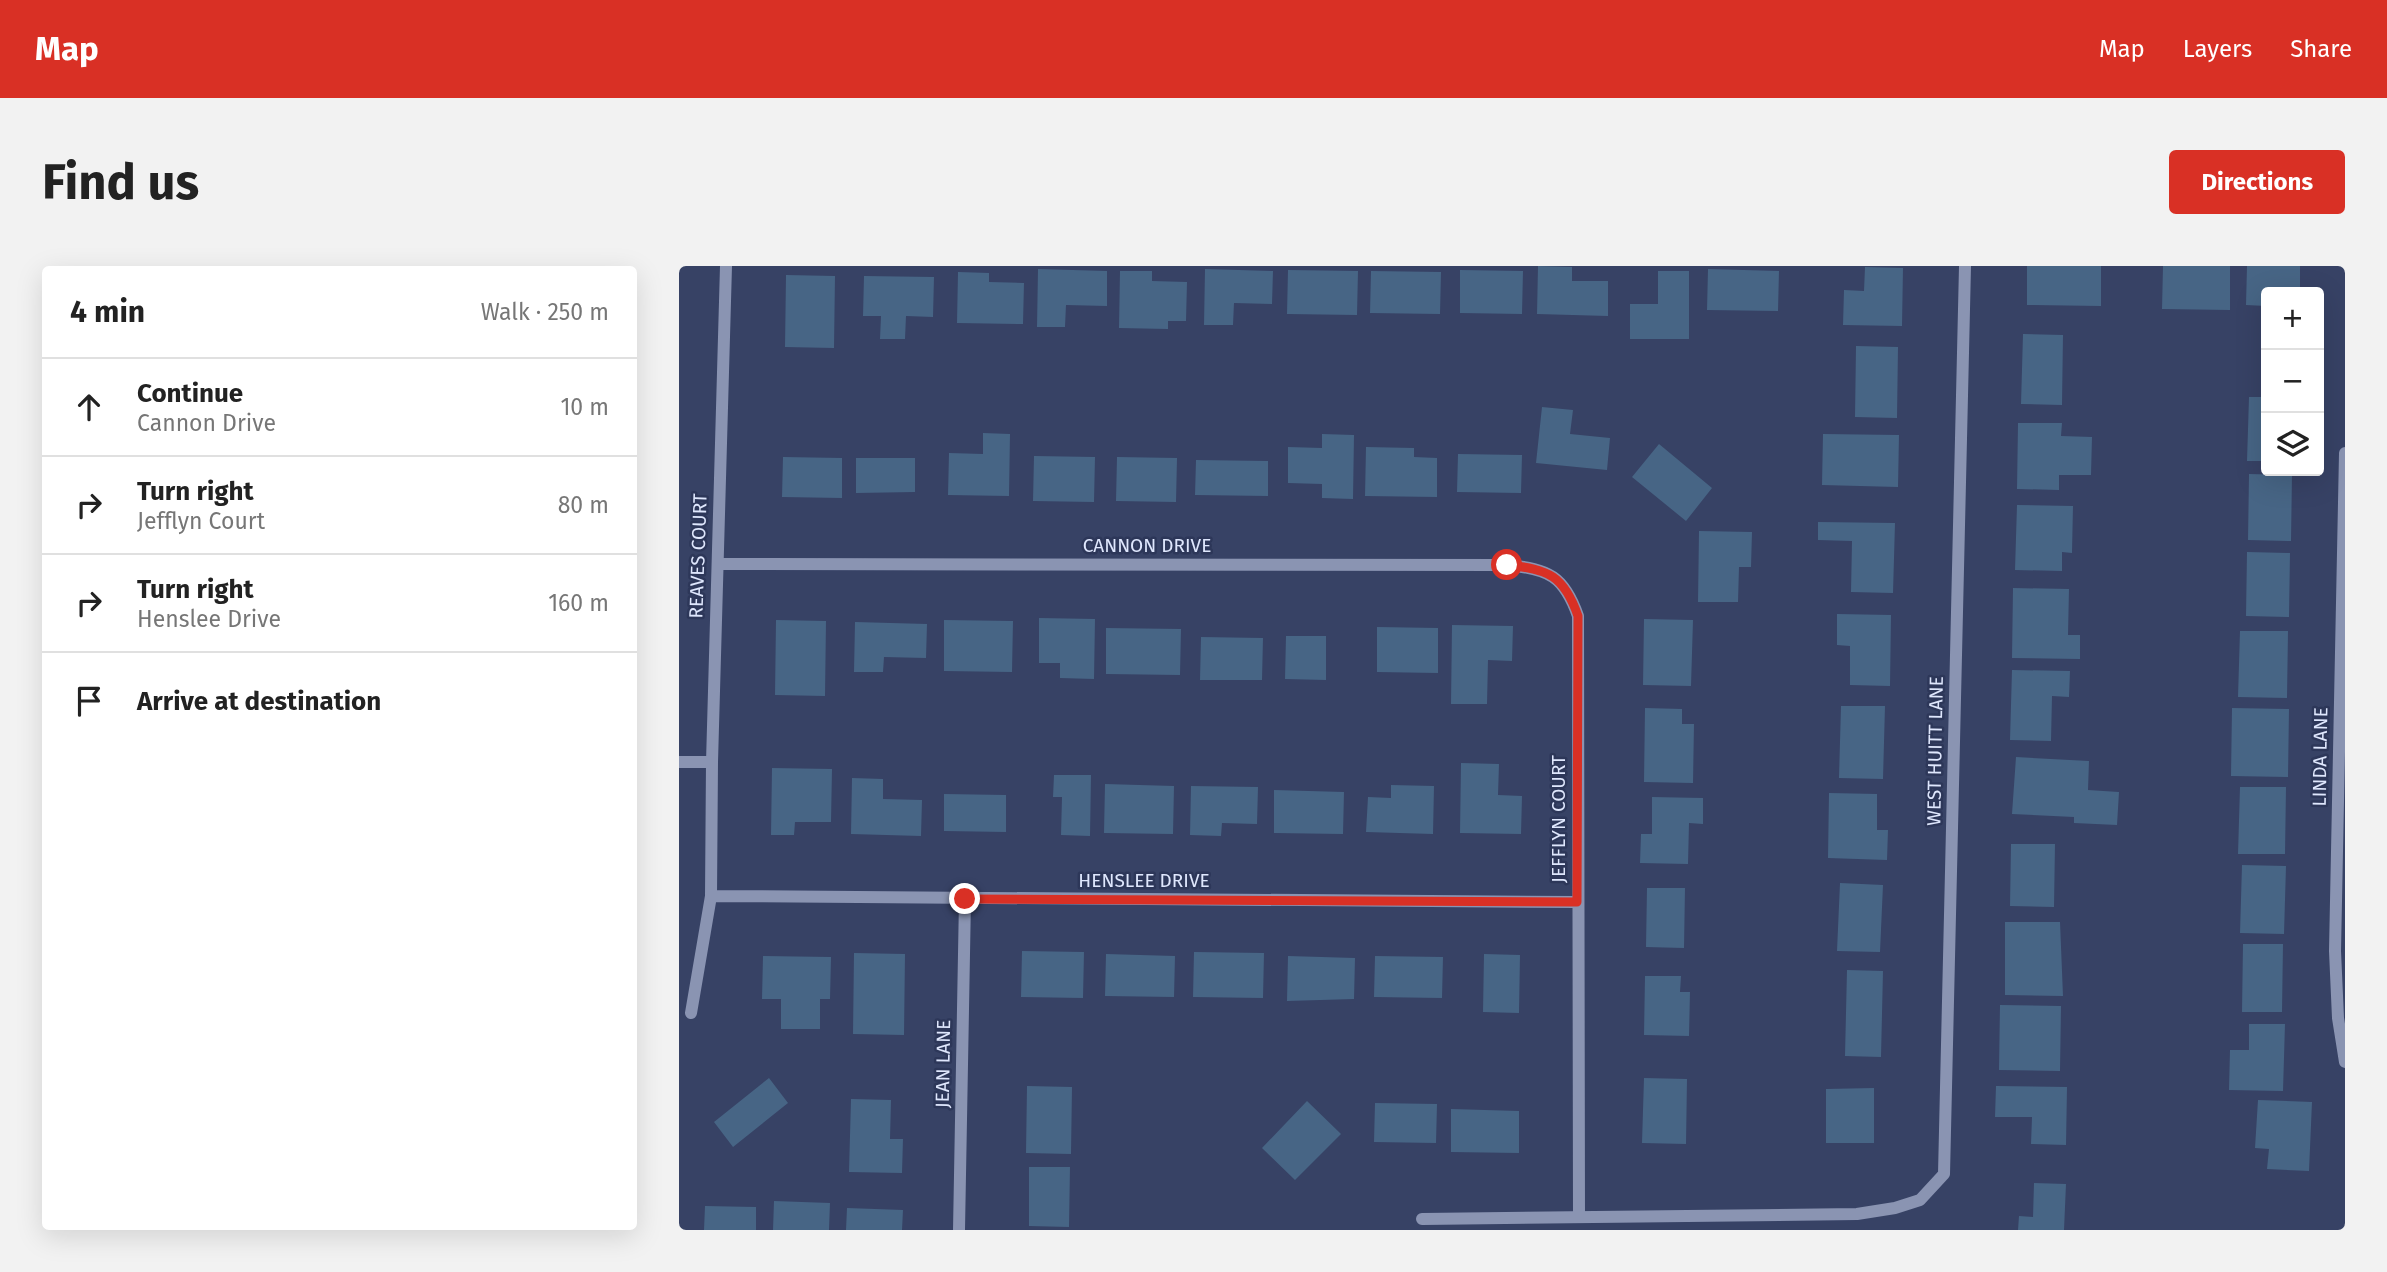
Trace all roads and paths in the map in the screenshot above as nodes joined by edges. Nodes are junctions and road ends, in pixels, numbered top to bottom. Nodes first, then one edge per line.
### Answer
1 (726, 266) edge
2 (1965, 266) edge
3 (2345, 453) edge
4 (717, 564) junction
5 (1569, 591) joint
6 (679, 762) edge
7 (712, 762) junction
8 (711, 896) junction
9 (965, 899) junction
10 (1577, 902) junction
11 (691, 1013) dead end
12 (2345, 1062) edge
13 (1717, 1214) junction
14 (1579, 1216) junction
15 (1422, 1219) dead end
16 (959, 1230) edge
17 (1717, 1230) edge

1 - 4 street, REAVES COURT
2 - 13 street, WEST HUITT LANE
3 - 12 street, LINDA LANE
4 - 5 street, CANNON DRIVE
4 - 7 street, REAVES COURT
5 - 10 street, JEFFLYN COURT
6 - 7 street
7 - 8 street, REAVES COURT
8 - 9 street, HENSLEE DRIVE
8 - 11 street, REAVES COURT
9 - 10 street, HENSLEE DRIVE
9 - 16 street, JEAN LANE
10 - 14 street, JEFFLYN COURT
13 - 14 street
13 - 17 street
14 - 15 street

